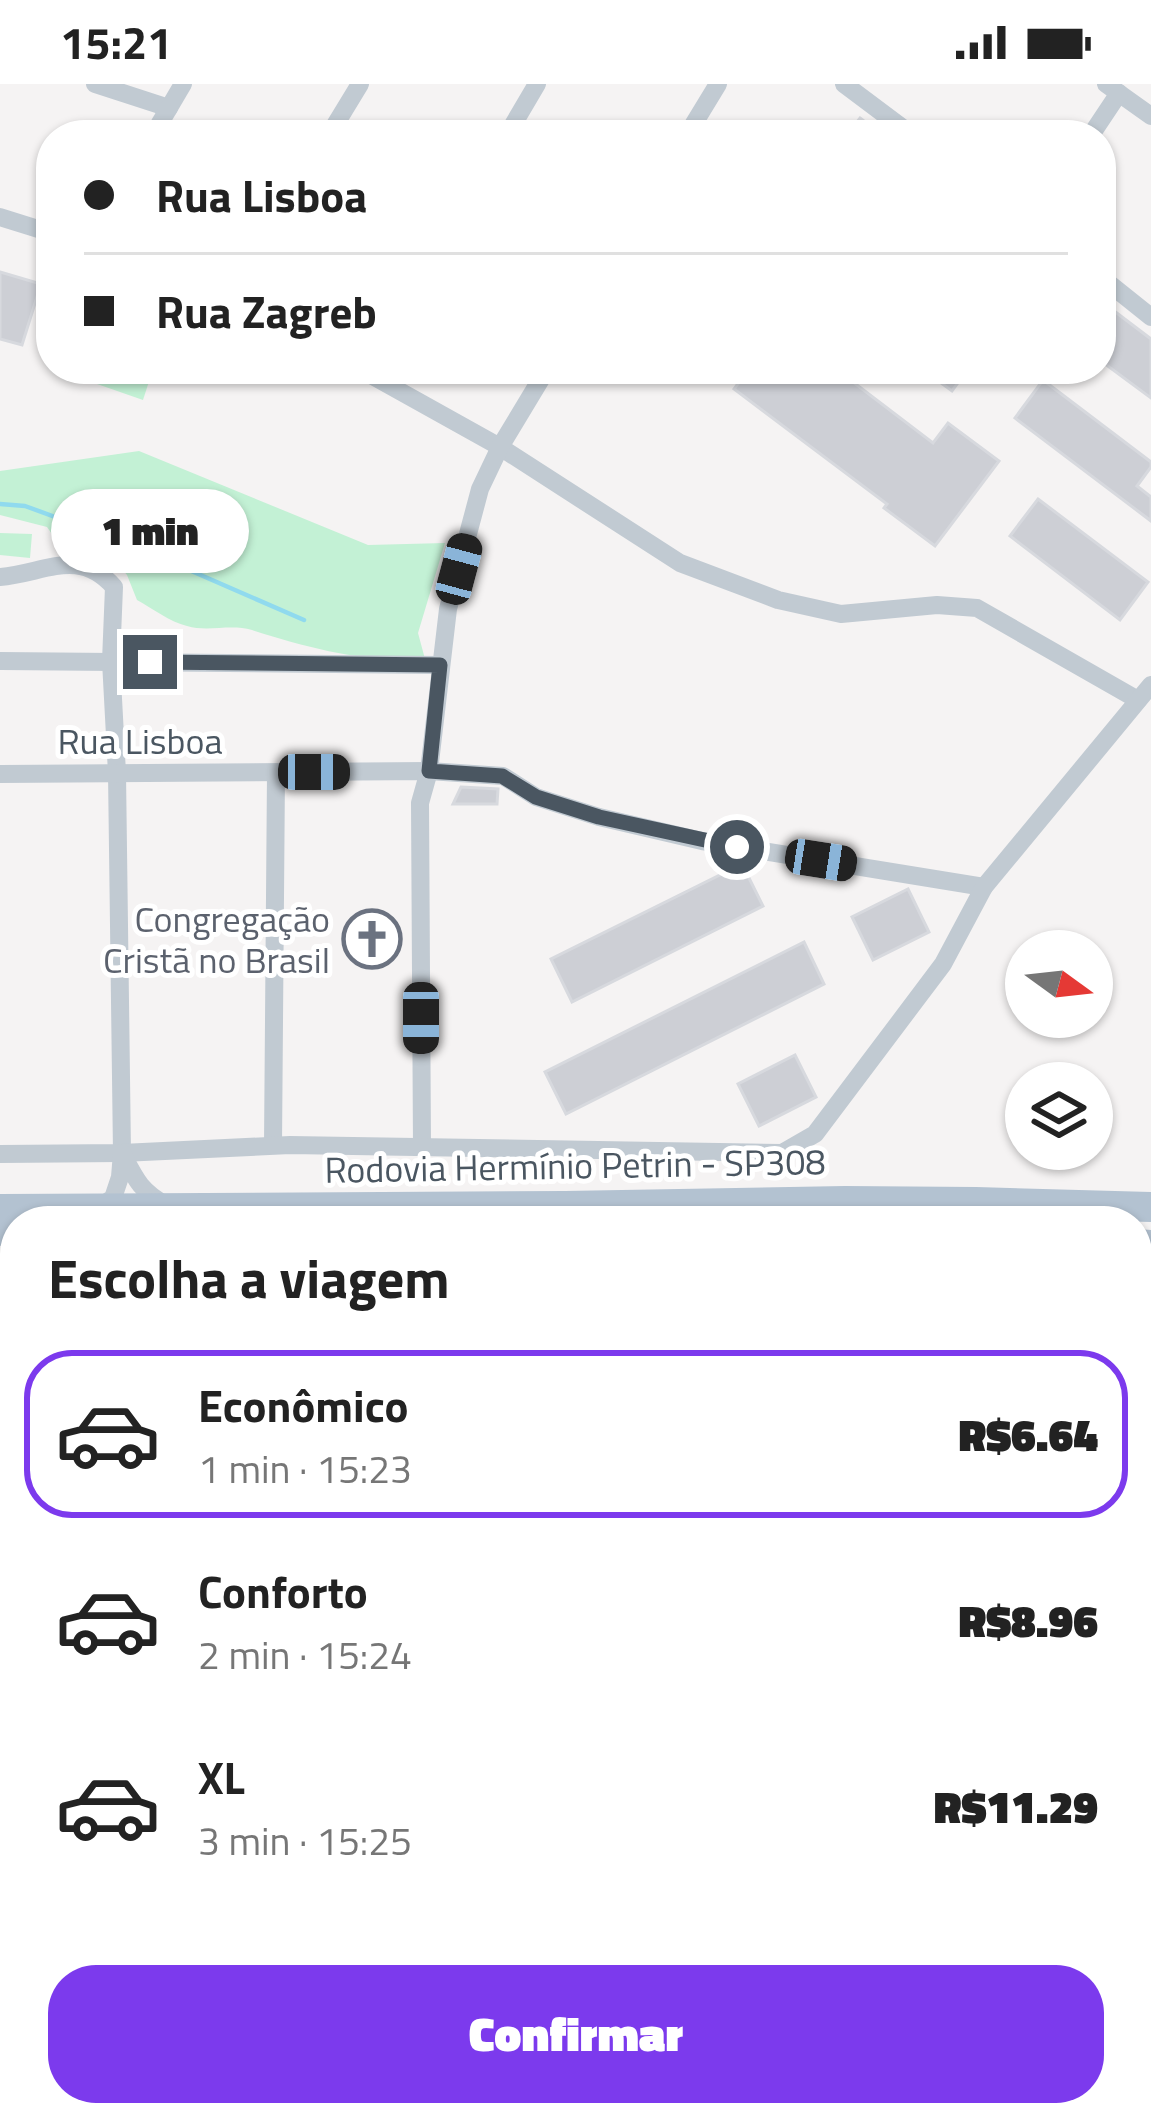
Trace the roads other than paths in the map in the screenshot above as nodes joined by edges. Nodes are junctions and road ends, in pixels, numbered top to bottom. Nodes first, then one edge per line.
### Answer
1 (95, 84) edge
2 (183, 84) edge
3 (360, 84) edge
4 (537, 84) edge
5 (718, 84) edge
6 (844, 84) edge
7 (1112, 88) edge
8 (170, 108) junction
9 (1151, 116) edge
10 (162, 120) edge
11 (338, 120) edge
12 (516, 120) edge
13 (697, 120) edge
14 (892, 120) edge
15 (1098, 120) edge
16 (0, 217) edge
17 (36, 228) edge
18 (1116, 289) edge
19 (1151, 316) edge
20 (389, 384) edge
21 (538, 384) edge
22 (500, 447) junction
23 (0, 577) edge
24 (0, 661) edge
25 (111, 661) junction
26 (440, 665) junction
27 (1145, 692) edge
28 (429, 771) junction
29 (117, 773) junction
30 (276, 773) junction
31 (0, 774) edge
32 (984, 887) junction
33 (273, 1145) junction
34 (422, 1146) junction
35 (122, 1153) junction
36 (0, 1154) edge
37 (1151, 1186) edge
38 (976, 1202) junction
39 (100, 1206) edge
40 (168, 1206) edge
41 (331, 1206) edge
42 (1116, 1206) edge

1 - 8 street
2 - 8 street
3 - 11 street
4 - 12 street
5 - 13 street
6 - 14 street
7 - 9 street
7 - 15 street
8 - 10 street
16 - 17 street
18 - 19 street
20 - 22 street
21 - 22 street
22 - 26 street
22 - 27 street
23 - 25 street
24 - 25 street
25 - 26 street
25 - 29 street
26 - 28 street
27 - 32 street
28 - 30 street, Rua Lisboa
28 - 32 street, Rua Lisboa
28 - 34 street
29 - 30 street, Rua Lisboa
29 - 31 street, Rua Lisboa
29 - 35 street
30 - 33 street
32 - 34 street
33 - 34 street
33 - 35 street
35 - 36 street
35 - 39 street
35 - 40 street
37 - 38 main road
38 - 41 main road, Rodovia Hermínio Petrin - SP308
38 - 42 main road, Rodovia Hermínio Petrin - SP308

